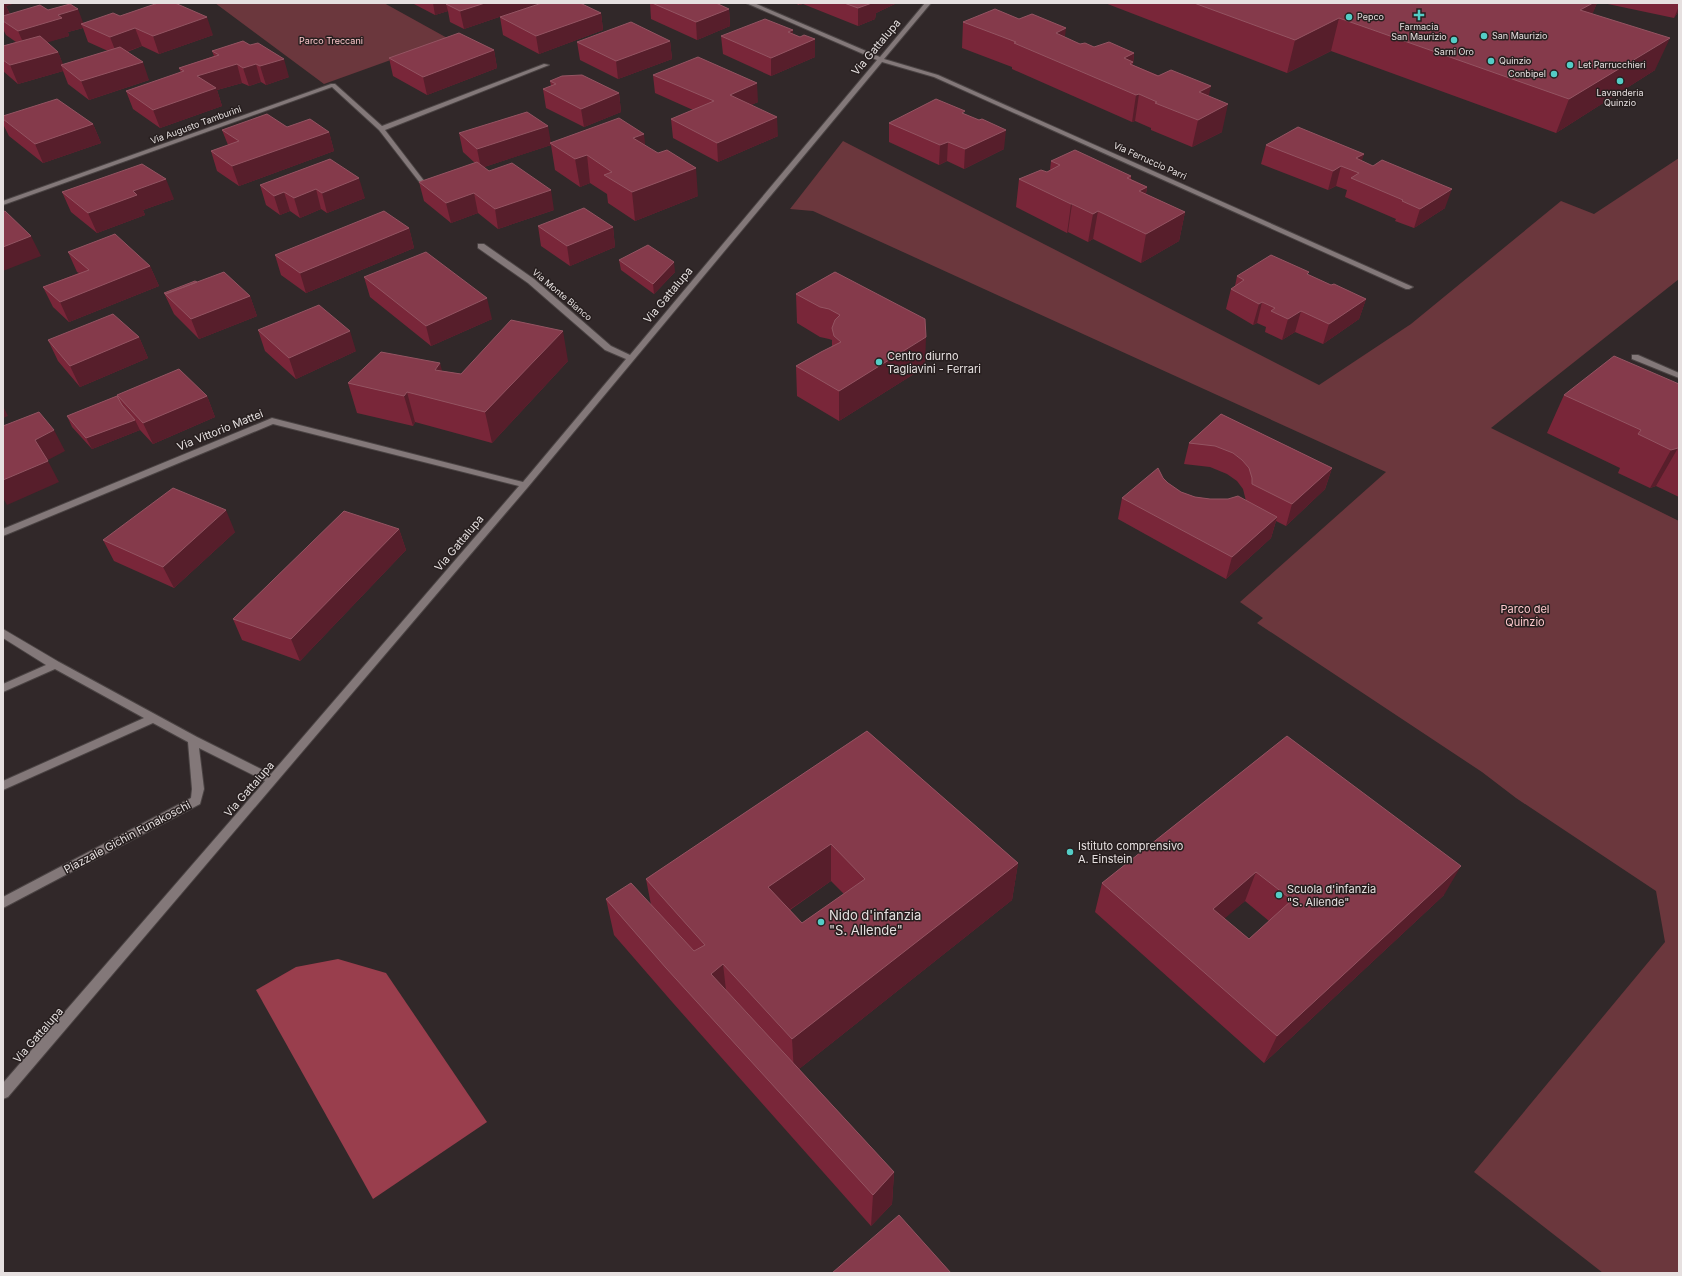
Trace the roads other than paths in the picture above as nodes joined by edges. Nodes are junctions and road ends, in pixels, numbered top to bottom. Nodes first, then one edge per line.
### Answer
1 (749, 3) edge
2 (928, 3) edge
3 (881, 60) junction
4 (546, 65) dead end
5 (380, 129) junction
6 (426, 187) edge
7 (3, 203) edge
8 (481, 246) dead end
9 (1409, 287) dead end
10 (1635, 357) dead end
11 (631, 358) junction
12 (1679, 376) edge
13 (525, 484) junction
14 (3, 533) edge
15 (3, 633) edge
16 (55, 665) junction
17 (3, 688) edge
18 (154, 718) junction
19 (193, 740) junction
20 (273, 780) junction
21 (3, 786) edge
22 (3, 903) edge
23 (3, 1093) edge

1 - 3 street, Via Ferruccio Parri
2 - 3 street, Via Gattalupa
3 - 9 street, Via Ferruccio Parri
3 - 11 street, Via Gattalupa
4 - 5 street
5 - 6 street, Via Augusto Tamburini
5 - 7 street, Via Augusto Tamburini
8 - 11 street, Via Monte Bianco
10 - 12 street
11 - 13 street, Via Gattalupa
13 - 14 street, Via Vittorio Mattei
13 - 20 street, Via Gattalupa
15 - 16 street
16 - 17 street
16 - 18 street
18 - 19 street
18 - 21 street
19 - 20 street
19 - 22 street, Piazzale Gichin Funakoschi
20 - 23 street, Via Gattalupa

